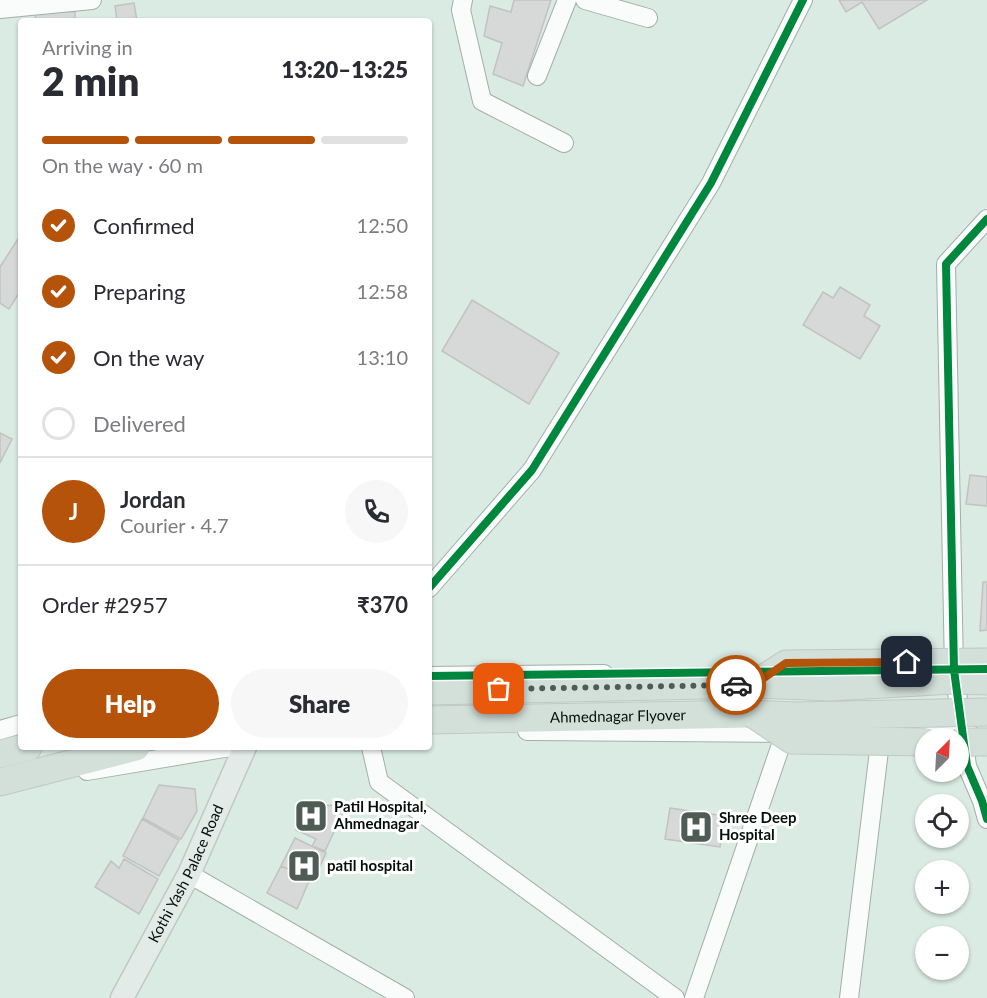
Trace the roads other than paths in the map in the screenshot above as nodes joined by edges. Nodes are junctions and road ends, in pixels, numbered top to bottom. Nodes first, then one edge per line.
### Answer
1 (92, 0) edge
2 (463, 0) edge
3 (567, 0) edge
4 (585, 0) edge
5 (803, 0) edge
6 (0, 9) edge
7 (648, 18) dead end
8 (537, 76) dead end
9 (564, 143) dead end
10 (987, 219) edge
11 (432, 585) edge
12 (987, 662) edge
13 (987, 669) edge
14 (954, 670) junction
15 (432, 676) edge
16 (987, 681) edge
17 (755, 684) junction
18 (432, 691) edge
19 (987, 712) edge
20 (753, 714) junction
21 (432, 720) edge
22 (18, 725) edge
23 (967, 728) edge
24 (0, 730) edge
25 (432, 730) edge
26 (785, 733) junction
27 (881, 734) junction
28 (987, 734) edge
29 (915, 736) edge
30 (969, 739) edge
31 (915, 742) edge
32 (18, 750) edge
33 (124, 750) edge
34 (212, 750) edge
35 (244, 750) edge
36 (372, 750) edge
37 (0, 754) edge
38 (969, 771) edge
39 (0, 782) edge
40 (0, 794) edge
41 (985, 808) edge
42 (189, 874) junction
43 (122, 998) edge
44 (405, 998) edge
45 (675, 998) edge
46 (694, 998) edge
47 (849, 998) edge

1 - 6 street
2 - 9 street
3 - 8 street
4 - 7 street
5 - 11 street
10 - 14 street
12 - 17 highway, bridge
13 - 14 street
14 - 15 street
14 - 23 street
16 - 17 highway, Ahmednagar Flyover, bridge
17 - 18 highway, Ahmednagar Flyover
19 - 20 highway, Ahmednagar Flyover, bridge
20 - 21 highway, Ahmednagar Flyover
20 - 31 highway, bridge
22 - 24 street
25 - 26 street
26 - 27 street
26 - 46 street
27 - 29 street
27 - 47 street
28 - 30 street
32 - 37 highway
33 - 39 highway
34 - 40 street
35 - 42 main road, Kothi Yash Palace Road
36 - 45 street
38 - 41 street
42 - 43 main road, Kothi Yash Palace Road
42 - 44 street

